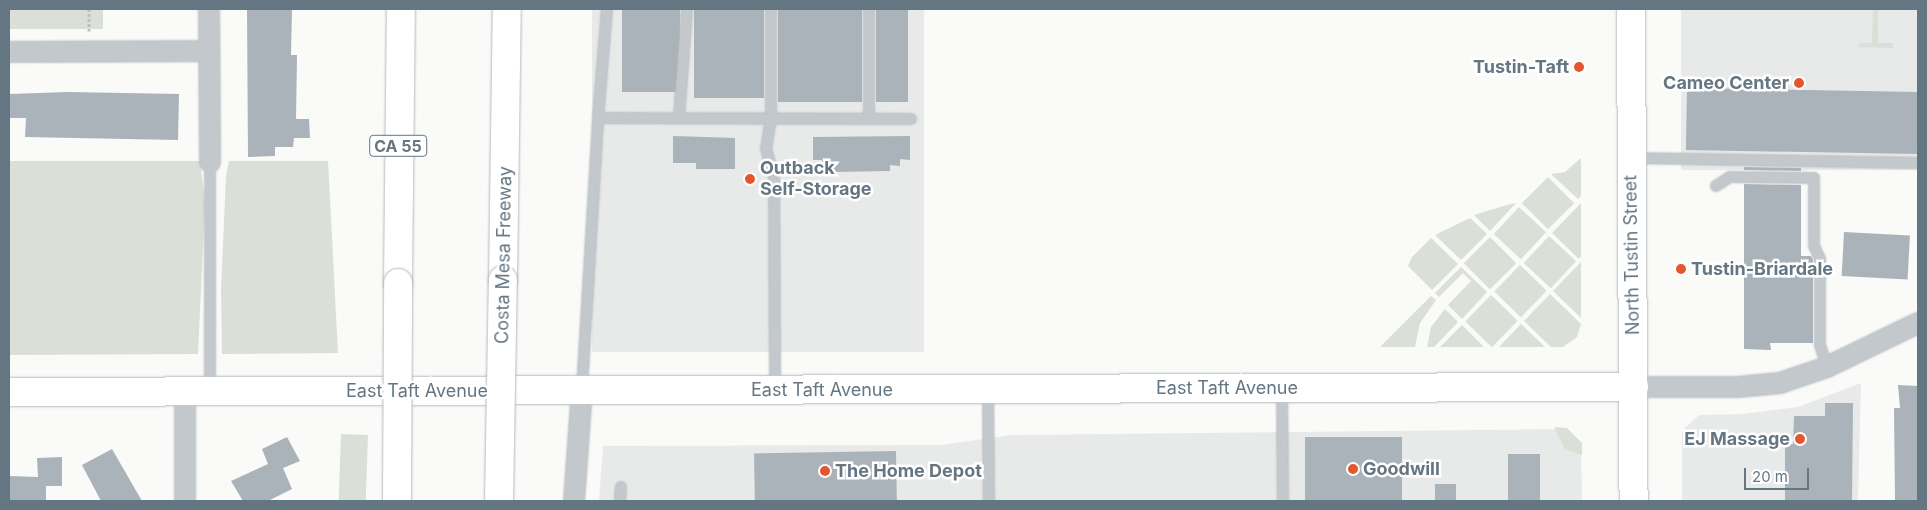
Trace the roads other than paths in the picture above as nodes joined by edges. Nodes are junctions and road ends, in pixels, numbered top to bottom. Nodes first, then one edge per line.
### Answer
1 (209, 9) edge
2 (400, 9) edge
3 (507, 9) edge
4 (607, 9) edge
5 (687, 9) edge
6 (771, 9) edge
7 (869, 9) edge
8 (1631, 9) edge
9 (209, 51) junction
10 (9, 52) edge
11 (598, 118) junction
12 (679, 118) junction
13 (771, 118) junction
14 (869, 118) junction
15 (911, 119) dead end
16 (1631, 158) junction
17 (210, 162) joint
18 (1918, 163) edge
19 (1716, 186) dead end
20 (1918, 323) edge
21 (1828, 367) junction
22 (1634, 387) junction
23 (1282, 388) junction
24 (988, 389) junction
25 (582, 390) junction
26 (775, 390) junction
27 (9, 392) edge
28 (197, 392) junction
29 (621, 487) dead end
30 (185, 501) edge
31 (397, 501) edge
32 (499, 501) edge
33 (574, 501) edge
34 (620, 501) edge
35 (989, 501) edge
36 (1283, 501) edge
37 (1634, 501) edge

1 - 9 street
2 - 31 main road, CA 55, bridge
3 - 32 main road, Costa Mesa Freeway, bridge
4 - 11 lane
5 - 12 lane
6 - 13 lane
7 - 14 lane
8 - 16 main road, North Tustin Street
9 - 10 street
9 - 17 street
11 - 12 lane
11 - 25 lane
12 - 13 lane
13 - 14 lane
13 - 26 lane
14 - 15 lane
16 - 18 lane
16 - 22 main road, North Tustin Street
17 - 28 lane
19 - 21 lane
20 - 21 street
21 - 22 street
22 - 23 main road, East Taft Avenue
22 - 37 main road, North Tustin Street
23 - 24 main road, East Taft Avenue
23 - 36 lane
24 - 26 main road, East Taft Avenue
24 - 35 lane
25 - 26 main road, East Taft Avenue
25 - 28 main road, East Taft Avenue
25 - 33 street
27 - 28 main road, East Taft Avenue
28 - 30 street
29 - 34 lane

